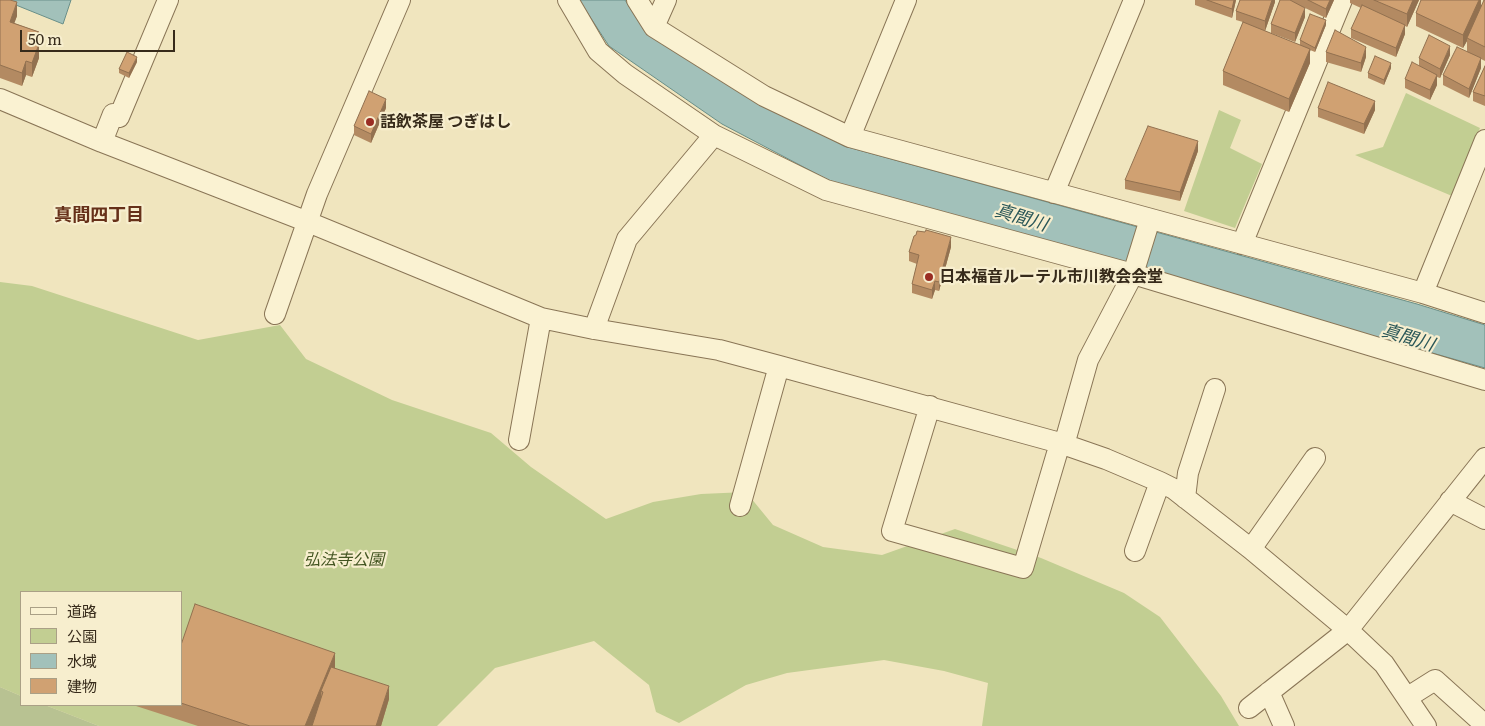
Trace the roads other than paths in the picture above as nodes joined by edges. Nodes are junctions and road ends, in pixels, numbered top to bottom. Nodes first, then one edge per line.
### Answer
1 (168, 0) edge
2 (400, 0) edge
3 (568, 0) edge
4 (637, 0) edge
5 (666, 0) edge
6 (906, 0) edge
7 (1134, 0) edge
8 (1342, 0) edge
9 (654, 27) junction
10 (0, 99) edge
11 (714, 135) junction
12 (850, 137) junction
13 (1485, 140) edge
14 (102, 142) junction
15 (1054, 193) junction
16 (1150, 219) junction
17 (308, 222) junction
18 (1242, 244) junction
19 (1133, 274) junction
20 (1423, 293) junction
21 (1485, 313) edge
22 (275, 314) dead end
23 (541, 318) junction
24 (594, 329) junction
25 (779, 366) junction
26 (1485, 380) edge
27 (1215, 389) dead end
28 (930, 406) junction
29 (519, 440) dead end
30 (1062, 444) junction
31 (1315, 458) dead end
32 (1485, 458) edge
33 (1160, 482) junction
34 (1185, 498) junction
35 (1450, 501) junction
36 (740, 506) dead end
37 (1485, 520) edge
38 (1250, 549) junction
39 (1135, 552) dead end
40 (1348, 630) junction
41 (1269, 692) junction
42 (1408, 697) junction
43 (1249, 708) dead end
44 (1485, 725) edge
45 (1284, 726) edge
46 (1426, 726) edge

1 - 14 street
2 - 17 street
3 - 11 street
4 - 9 street
5 - 9 street
6 - 12 street
7 - 15 street
8 - 18 street
9 - 12 street
10 - 14 street
11 - 19 street
11 - 24 street
12 - 15 street
13 - 20 street
14 - 17 street
15 - 16 street
16 - 18 street
16 - 19 street
17 - 22 street
17 - 23 street
18 - 20 street
19 - 26 street
19 - 30 street
20 - 21 street
23 - 24 street
23 - 29 street
24 - 25 street
25 - 28 street
25 - 36 street
27 - 34 street
28 - 30 street
28 - 30 street
30 - 33 street
31 - 38 street
32 - 35 street
33 - 34 street
33 - 39 street
34 - 38 street
35 - 37 street
35 - 40 street
38 - 40 street
40 - 41 street
40 - 42 street
41 - 43 street
41 - 45 street
42 - 44 street
42 - 46 street

